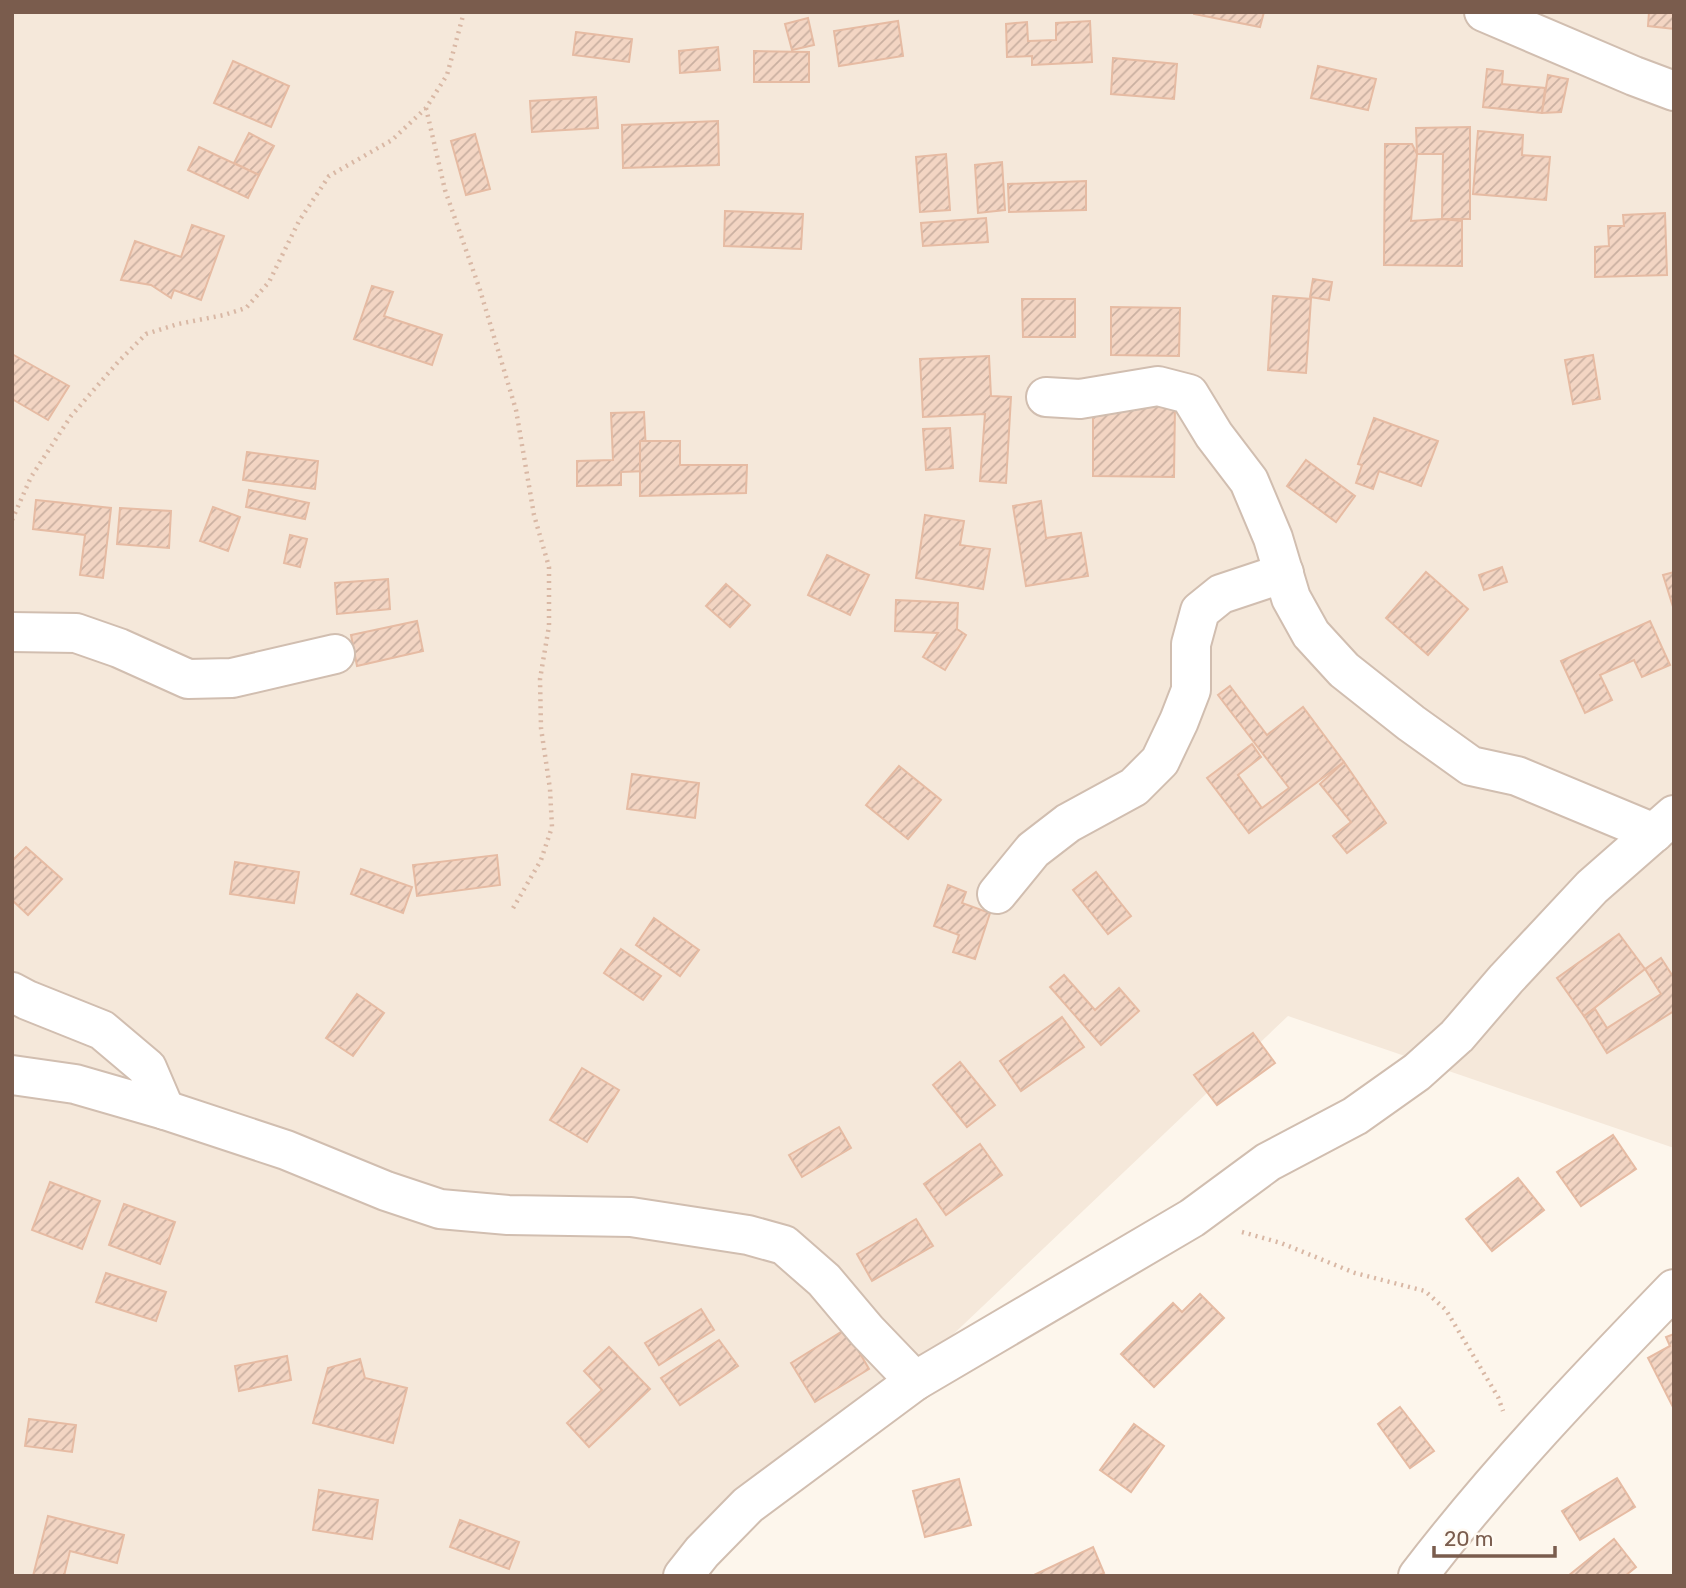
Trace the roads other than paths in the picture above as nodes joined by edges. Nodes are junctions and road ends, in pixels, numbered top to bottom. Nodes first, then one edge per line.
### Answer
1 (1484, 12) edge
2 (1674, 91) edge
3 (1046, 397) dead end
4 (1284, 573) junction
5 (12, 632) edge
6 (335, 654) dead end
7 (1664, 824) edge
8 (997, 894) dead end
9 (12, 992) edge
10 (12, 1075) edge
11 (165, 1111) junction
12 (1674, 1289) edge
13 (915, 1381) junction
14 (683, 1576) edge
15 (1418, 1576) edge

1 - 2 street
3 - 4 street
4 - 7 street
4 - 8 street
5 - 6 street
7 - 13 street
9 - 11 street
10 - 11 street
11 - 13 street
12 - 15 street
13 - 14 street

